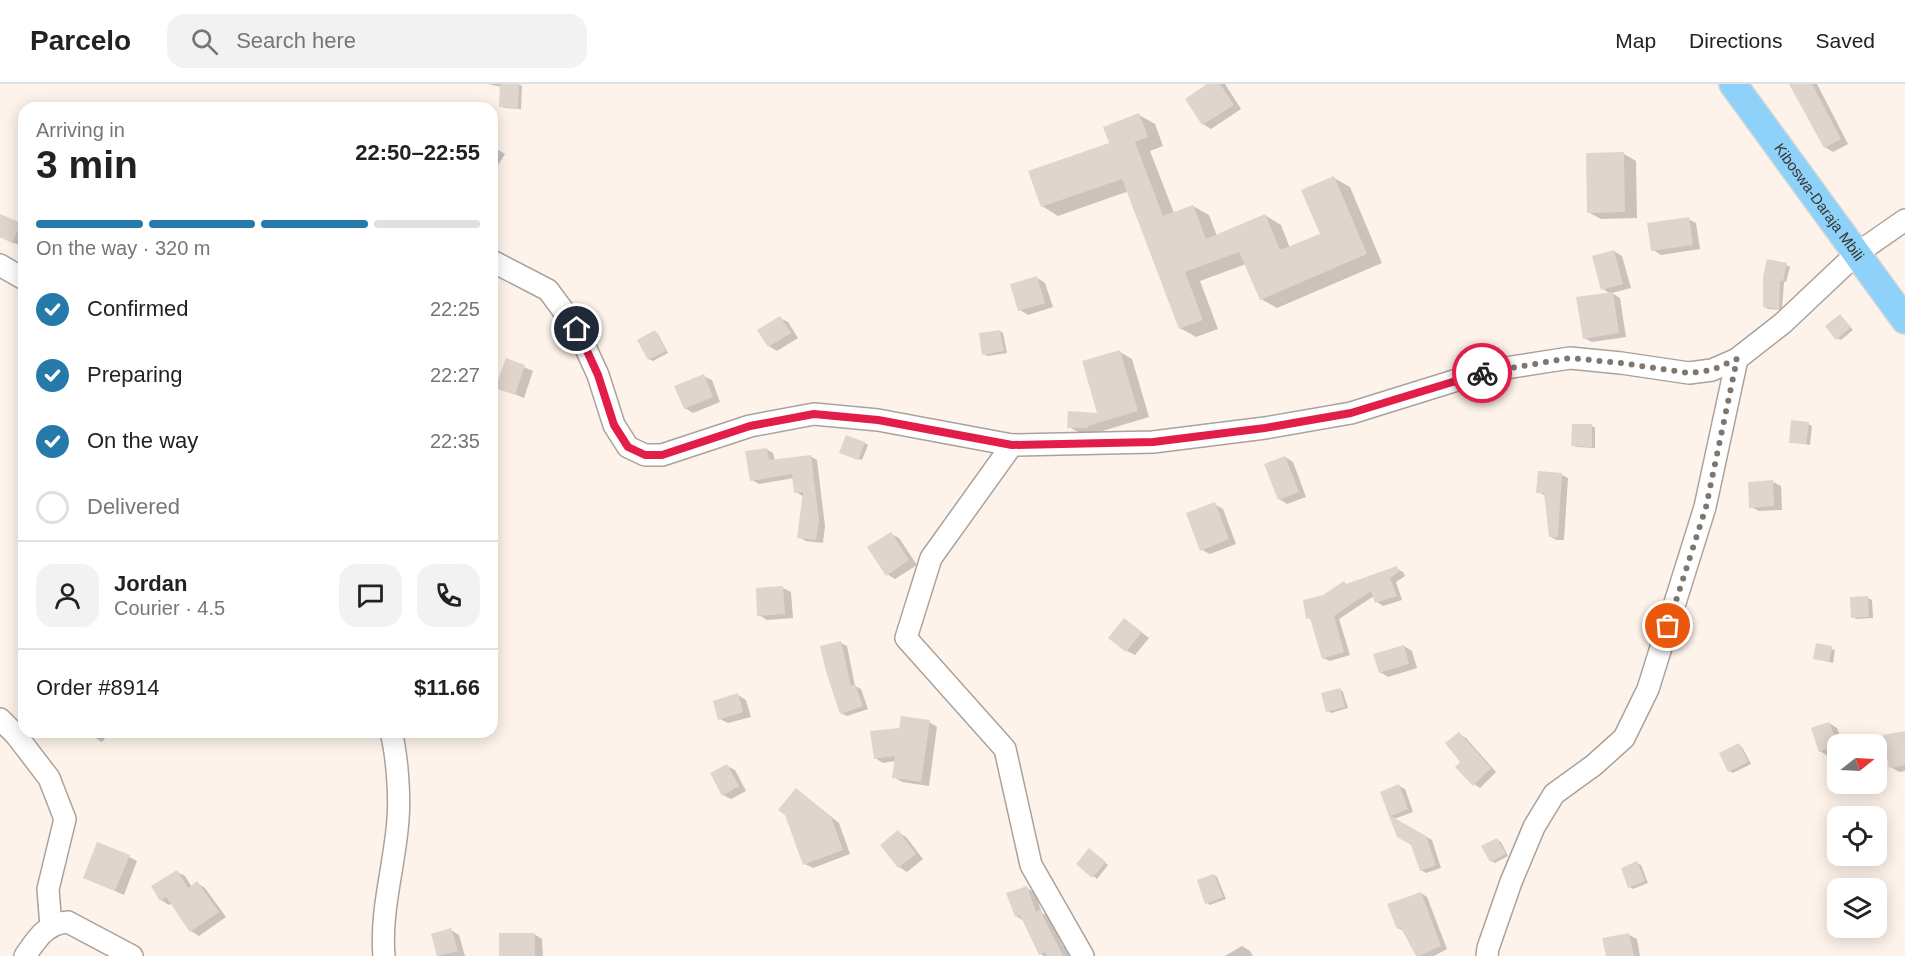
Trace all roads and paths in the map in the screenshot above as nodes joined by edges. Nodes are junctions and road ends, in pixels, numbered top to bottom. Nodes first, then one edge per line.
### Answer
1 (1733, 84) edge
2 (1905, 220) edge
3 (1856, 254) junction
4 (498, 264) edge
5 (0, 265) edge
6 (18, 276) edge
7 (1905, 320) edge
8 (1737, 359) junction
9 (1012, 445) junction
10 (0, 719) edge
11 (18, 738) edge
12 (18, 738) edge
13 (393, 738) edge
14 (51, 927) junction
15 (25, 956) edge
16 (132, 956) edge
17 (384, 956) edge
18 (1083, 956) edge
19 (1487, 956) edge

1 - 3 main road, Kiboswa-Daraja Mbili
2 - 3 street
3 - 7 main road, Kiboswa-Daraja Mbili
3 - 8 street
4 - 9 street
5 - 6 street
8 - 9 street
8 - 19 street
9 - 18 street
10 - 11 street
12 - 14 street
13 - 17 street
14 - 15 street
14 - 16 street

